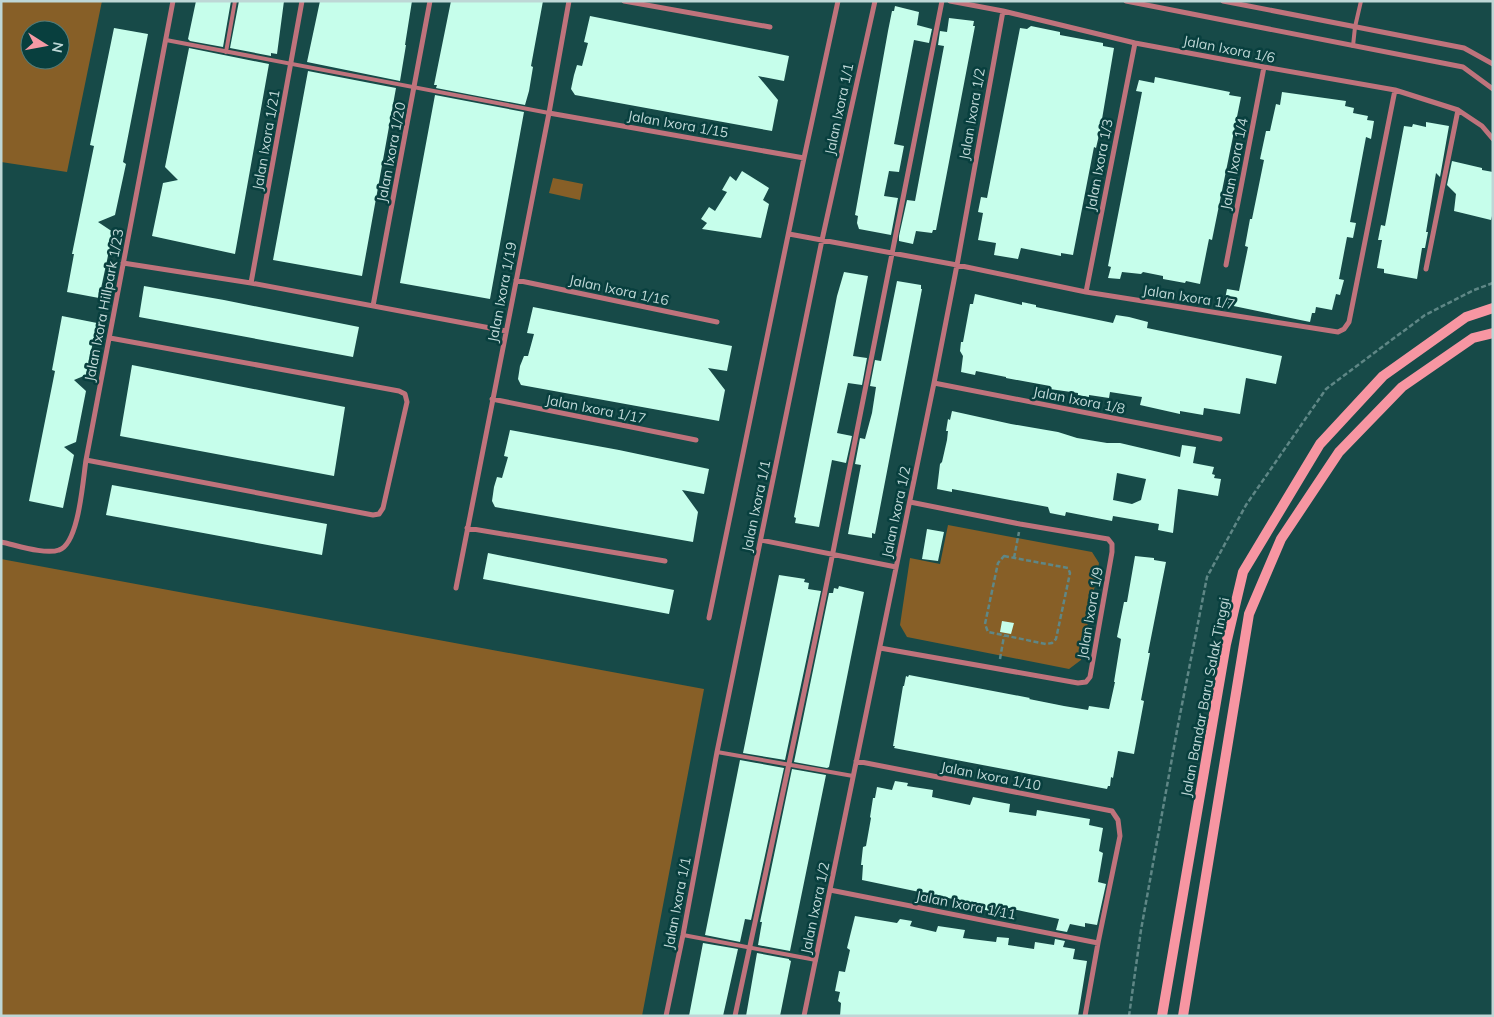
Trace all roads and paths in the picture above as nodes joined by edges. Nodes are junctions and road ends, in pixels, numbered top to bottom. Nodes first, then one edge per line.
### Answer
1 (173, 1) edge
2 (236, 1) edge
3 (302, 1) edge
4 (430, 1) edge
5 (569, 1) edge
6 (624, 1) edge
7 (838, 1) edge
8 (875, 1) edge
9 (942, 1) edge
10 (950, 1) edge
11 (1126, 1) edge
12 (1222, 1) edge
13 (1361, 1) edge
14 (1002, 11) junction
15 (770, 27) dead end
16 (1355, 27) junction
17 (166, 40) junction
18 (1134, 43) junction
19 (1353, 46) junction
20 (226, 52) junction
21 (291, 64) junction
22 (1493, 64) edge
23 (1264, 67) junction
24 (414, 87) junction
25 (1493, 89) edge
26 (1395, 90) junction
27 (1458, 110) junction
28 (549, 113) junction
29 (1493, 139) edge
30 (804, 158) junction
31 (789, 234) junction
32 (822, 240) junction
33 (890, 253) junction
34 (124, 263) junction
35 (957, 265) junction
36 (1226, 265) dead end
37 (1426, 269) dead end
38 (516, 280) junction
39 (251, 283) junction
40 (1086, 292) junction
41 (373, 306) junction
42 (1493, 308) edge
43 (717, 322) dead end
44 (506, 331) junction
45 (1493, 333) edge
46 (110, 338) junction
47 (934, 383) junction
48 (492, 399) junction
49 (1220, 439) dead end
50 (696, 440) dead end
51 (86, 460) junction
52 (910, 502) junction
53 (1020, 524) junction
54 (467, 528) junction
55 (761, 540) junction
56 (1, 542) edge
57 (832, 555) junction
58 (1014, 558) junction
59 (665, 561) dead end
60 (896, 568) junction
61 (456, 588) dead end
62 (709, 618) dead end
63 (1004, 636) junction
64 (880, 648) junction
65 (998, 670) junction
66 (717, 752) junction
67 (856, 762) junction
68 (790, 765) junction
69 (854, 776) junction
70 (830, 890) junction
71 (683, 935) junction
72 (1098, 943) junction
73 (750, 947) junction
74 (816, 960) junction
75 (666, 1016) edge
76 (735, 1016) edge
77 (804, 1016) edge
78 (1085, 1016) edge
79 (1162, 1016) edge
80 (1184, 1016) edge

1 - 17 street, Jalan Ixora Hillpark 1/23
2 - 20 lane
3 - 21 street, Jalan Ixora 1/21
4 - 24 street, Jalan Ixora 1/20
5 - 28 street, Jalan Ixora 1/19
6 - 15 street
7 - 30 street
8 - 32 street, Jalan Ixora 1/1
9 - 33 street
10 - 14 street, Jalan Ixora 1/6
11 - 19 street
12 - 16 street
13 - 16 lane
14 - 18 street, Jalan Ixora 1/6
14 - 35 street, Jalan Ixora 1/2
16 - 19 lane
16 - 22 street
17 - 20 lane
17 - 34 street, Jalan Ixora Hillpark 1/23
18 - 23 street, Jalan Ixora 1/6
18 - 40 street, Jalan Ixora 1/3
19 - 25 street
20 - 21 lane
21 - 24 lane
21 - 39 street, Jalan Ixora 1/21
23 - 26 street, Jalan Ixora 1/6
23 - 36 street, Jalan Ixora 1/4
24 - 28 lane
24 - 41 street, Jalan Ixora 1/20
26 - 27 street, Jalan Ixora 1/6
26 - 40 street, Jalan Ixora 1/7
27 - 29 street, Jalan Ixora 1/6
27 - 37 street
28 - 30 street, Jalan Ixora 1/15
28 - 38 street, Jalan Ixora 1/19
30 - 31 street
31 - 32 street, Jalan Ixora 1/7
31 - 62 street
32 - 33 street, Jalan Ixora 1/7
32 - 55 street, Jalan Ixora 1/1
33 - 35 street, Jalan Ixora 1/7
33 - 57 street
34 - 39 street
34 - 46 street, Jalan Ixora Hillpark 1/23
35 - 40 street, Jalan Ixora 1/7
35 - 47 street, Jalan Ixora 1/2
38 - 43 street, Jalan Ixora 1/16
38 - 44 street, Jalan Ixora 1/19
39 - 41 street
41 - 44 street
42 - 79 main road, Jalan Bandar Baru Salak Tinggi
44 - 48 street, Jalan Ixora 1/19
45 - 80 main road, Jalan Bandar Baru Salak Tinggi
46 - 51 street, Jalan Ixora Hillpark 1/23
46 - 51 street
47 - 49 street, Jalan Ixora 1/8
47 - 52 street, Jalan Ixora 1/2
48 - 50 street, Jalan Ixora 1/17
48 - 54 street, Jalan Ixora 1/19
51 - 56 street, Jalan Ixora Hillpark 1/23
52 - 53 street, Jalan Ixora 1/9
52 - 60 street, Jalan Ixora 1/2
53 - 58 path
53 - 65 street, Jalan Ixora 1/9
54 - 59 street
54 - 61 street, Jalan Ixora 1/19
55 - 57 street
55 - 66 street, Jalan Ixora 1/1
57 - 60 street
57 - 68 street
58 - 63 path
58 - 63 path
60 - 64 street, Jalan Ixora 1/2
63 - 65 path
64 - 65 street, Jalan Ixora 1/9
64 - 67 street, Jalan Ixora 1/2
66 - 68 lane
66 - 71 street, Jalan Ixora 1/1
67 - 69 street, Jalan Ixora 1/2
67 - 72 street, Jalan Ixora 1/10
68 - 69 lane
68 - 73 street
69 - 70 street, Jalan Ixora 1/2
70 - 72 street, Jalan Ixora 1/11
70 - 74 street, Jalan Ixora 1/2
71 - 73 lane
71 - 75 street, Jalan Ixora 1/1
72 - 78 street
73 - 74 lane
73 - 76 street
74 - 77 street, Jalan Ixora 1/2

